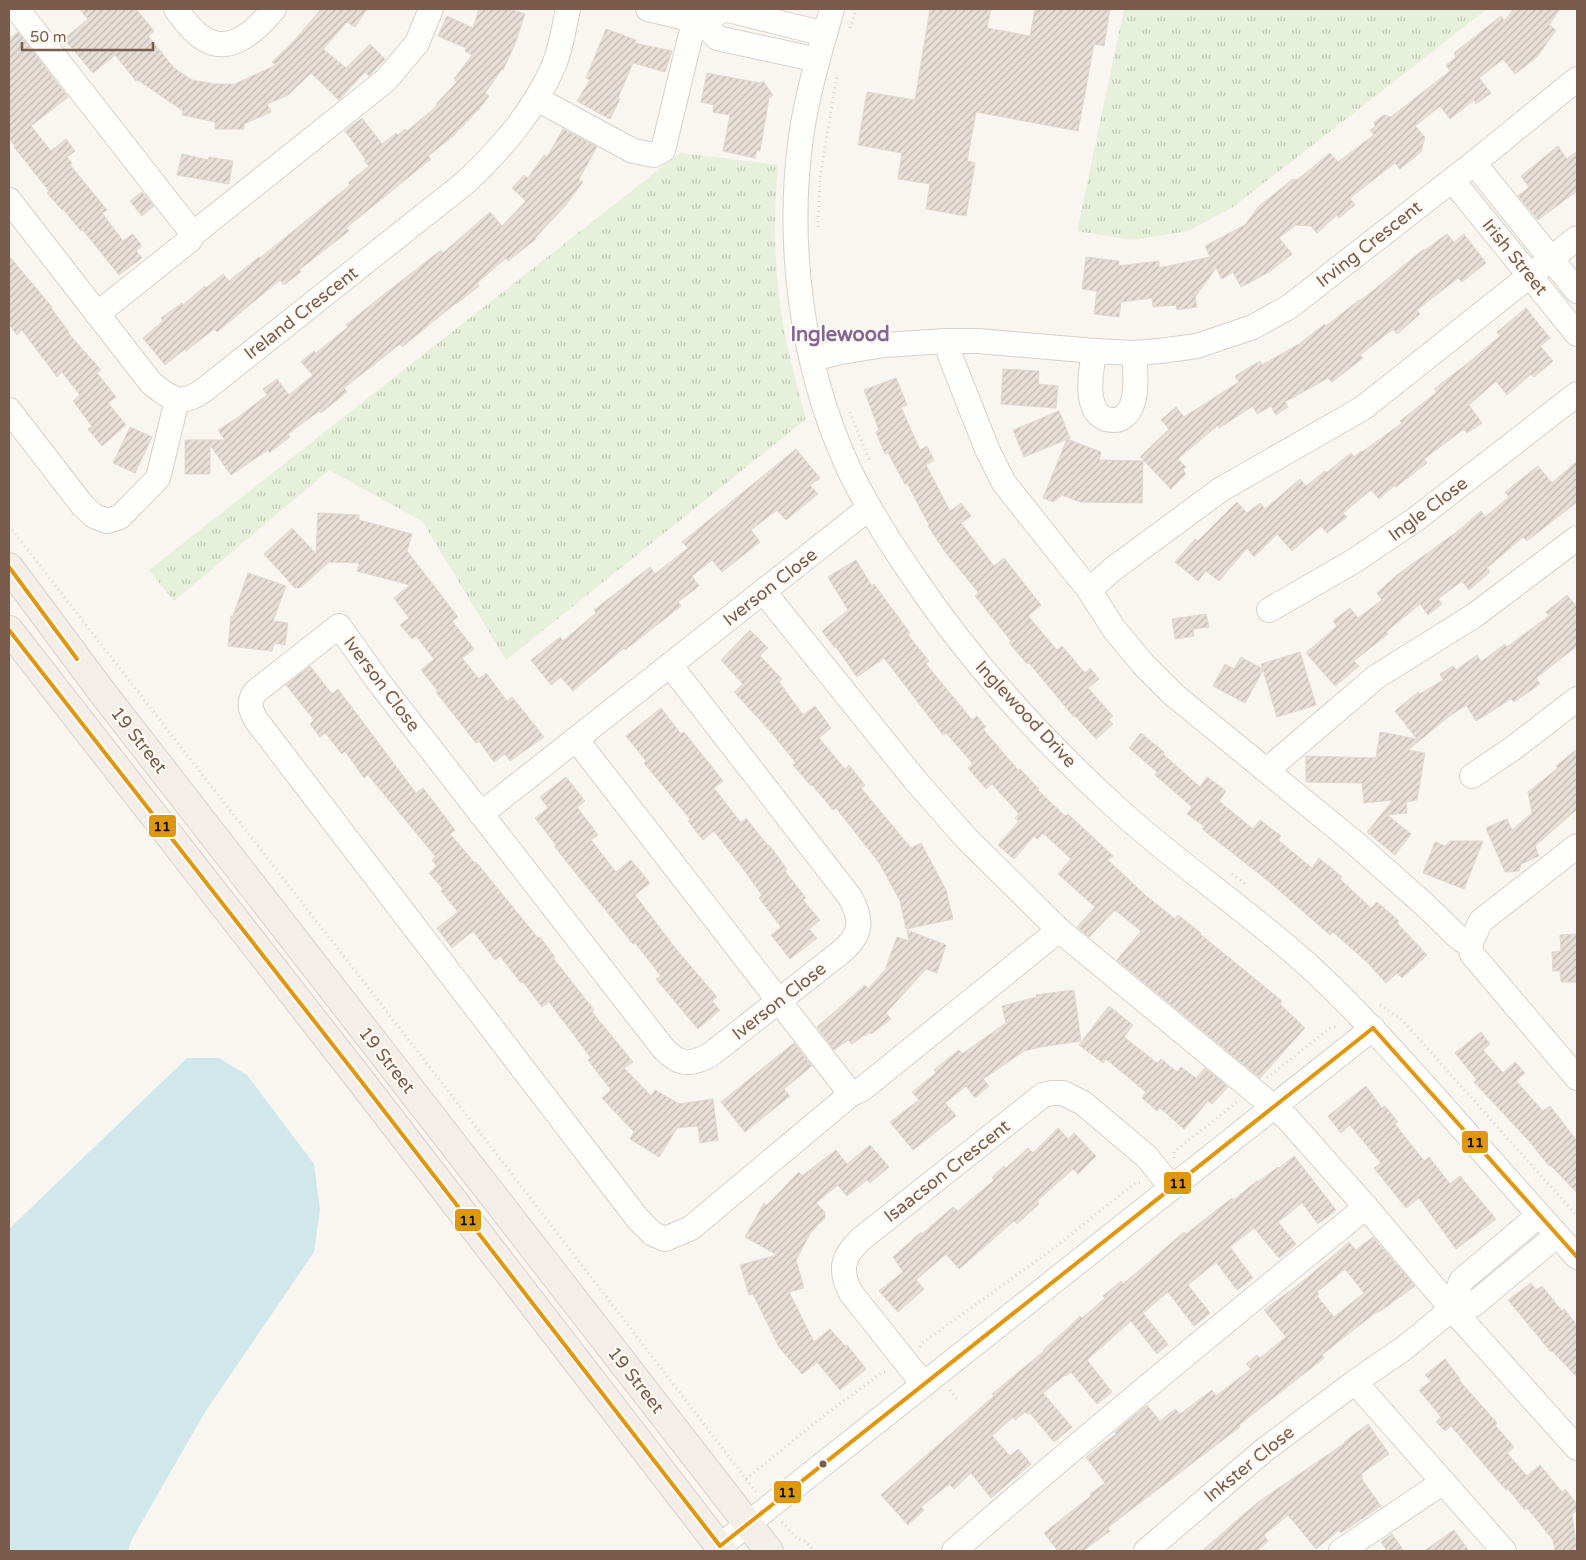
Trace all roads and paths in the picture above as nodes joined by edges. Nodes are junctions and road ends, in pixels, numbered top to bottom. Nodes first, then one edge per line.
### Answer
1 (17, 9) edge
2 (176, 9) edge
3 (274, 9) edge
4 (431, 9) edge
5 (568, 9) edge
6 (648, 9) edge
7 (832, 9) edge
8 (856, 9) edge
9 (698, 17) edge
10 (836, 35) junction
11 (818, 60) junction
12 (837, 74) dead end
13 (1577, 79) edge
14 (537, 99) junction
15 (1474, 163) junction
16 (1452, 180) junction
17 (9, 200) edge
18 (818, 232) dead end
19 (193, 234) junction
20 (1577, 238) edge
21 (1551, 259) junction
22 (1529, 276) junction
23 (1577, 291) edge
24 (97, 314) junction
25 (1577, 334) edge
26 (946, 341) junction
27 (1095, 351) junction
28 (1134, 353) junction
29 (812, 359) junction
30 (1577, 394) edge
31 (177, 400) junction
32 (9, 410) edge
33 (850, 411) dead end
34 (873, 468) dead end
35 (869, 508) junction
36 (9, 526) edge
37 (1577, 538) edge
38 (9, 566) edge
39 (1089, 590) junction
40 (764, 592) junction
41 (1269, 610) dead end
42 (9, 630) edge
43 (670, 665) junction
44 (1577, 699) edge
45 (576, 739) junction
46 (1267, 770) junction
47 (1472, 776) dead end
48 (481, 814) junction
49 (1577, 846) edge
50 (1232, 874) dead end
51 (1247, 886) dead end
52 (1059, 930) junction
53 (1470, 944) junction
54 (779, 1002) junction
55 (1377, 1002) dead end
56 (1372, 1028) junction
57 (1577, 1078) edge
58 (851, 1094) junction
59 (1274, 1107) junction
60 (1142, 1182) dead end
61 (1171, 1187) junction
62 (1366, 1207) junction
63 (1539, 1215) junction
64 (1577, 1216) edge
65 (1557, 1235) junction
66 (1577, 1257) edge
67 (1452, 1309) junction
68 (919, 1350) dead end
69 (889, 1372) dead end
70 (1355, 1382) junction
71 (924, 1385) junction
72 (951, 1392) dead end
73 (957, 1399) dead end
74 (1577, 1448) edge
75 (1443, 1482) junction
76 (748, 1524) junction
77 (797, 1538) dead end
78 (721, 1549) edge
79 (769, 1551) edge
80 (815, 1551) edge
81 (954, 1551) edge
82 (1146, 1551) edge
83 (1341, 1551) edge
84 (1504, 1551) edge

1 - 19 street
2 - 3 street
4 - 19 street
5 - 14 street, Ireland Crescent
6 - 9 street
7 - 10 street, Inglewood Drive
8 - 10 path
9 - 10 street
9 - 11 street
9 - 14 street
10 - 11 street, Inglewood Drive
11 - 29 street, Inglewood Drive
12 - 18 path
13 - 15 street, Irving Crescent
14 - 31 street, Ireland Crescent
15 - 16 street, Irving Crescent
15 - 21 street, Irish Street
16 - 22 street, Irish Street
16 - 28 street, Irving Crescent
17 - 24 street
19 - 24 street
20 - 21 street
21 - 22 street
21 - 23 street, Irish Street
22 - 25 street, Irish Street
22 - 39 street
24 - 31 street
26 - 27 street, Irving Crescent
26 - 29 street, Irving Crescent
26 - 39 street
27 - 28 street, Irving Crescent
27 - 28 street
29 - 35 street, Inglewood Drive
30 - 41 street, Ingle Close
31 - 32 street
33 - 34 path
35 - 40 street, Iverson Close
35 - 56 street, Inglewood Drive
36 - 69 path
37 - 46 street
38 - 76 main road, 19 Street
39 - 46 street
40 - 43 street, Iverson Close
40 - 52 street
42 - 78 main road, 19 Street
43 - 45 street, Iverson Close
43 - 54 street, Iverson Close
44 - 47 street
45 - 48 street, Iverson Close
45 - 54 street
46 - 53 street
48 - 54 street, Iverson Close
48 - 58 street, Iverson Close
49 - 53 street
50 - 51 path
52 - 58 street
52 - 59 street
53 - 57 street
54 - 58 street
55 - 64 path
56 - 59 street
56 - 63 street, Inglewood Drive
59 - 61 street
59 - 62 street
60 - 68 path
61 - 71 street
61 - 71 street, Isaacson Crescent
62 - 67 street
62 - 81 street
63 - 65 street, Inglewood Drive
63 - 67 street
65 - 66 street, Inglewood Drive
65 - 67 street, Inkster Close
67 - 70 street, Inkster Close
67 - 74 street
70 - 75 street
70 - 82 street, Inkster Close
71 - 76 street
72 - 73 path
75 - 83 street
75 - 84 street
76 - 78 street
76 - 79 main road, 19 Street
77 - 80 path

